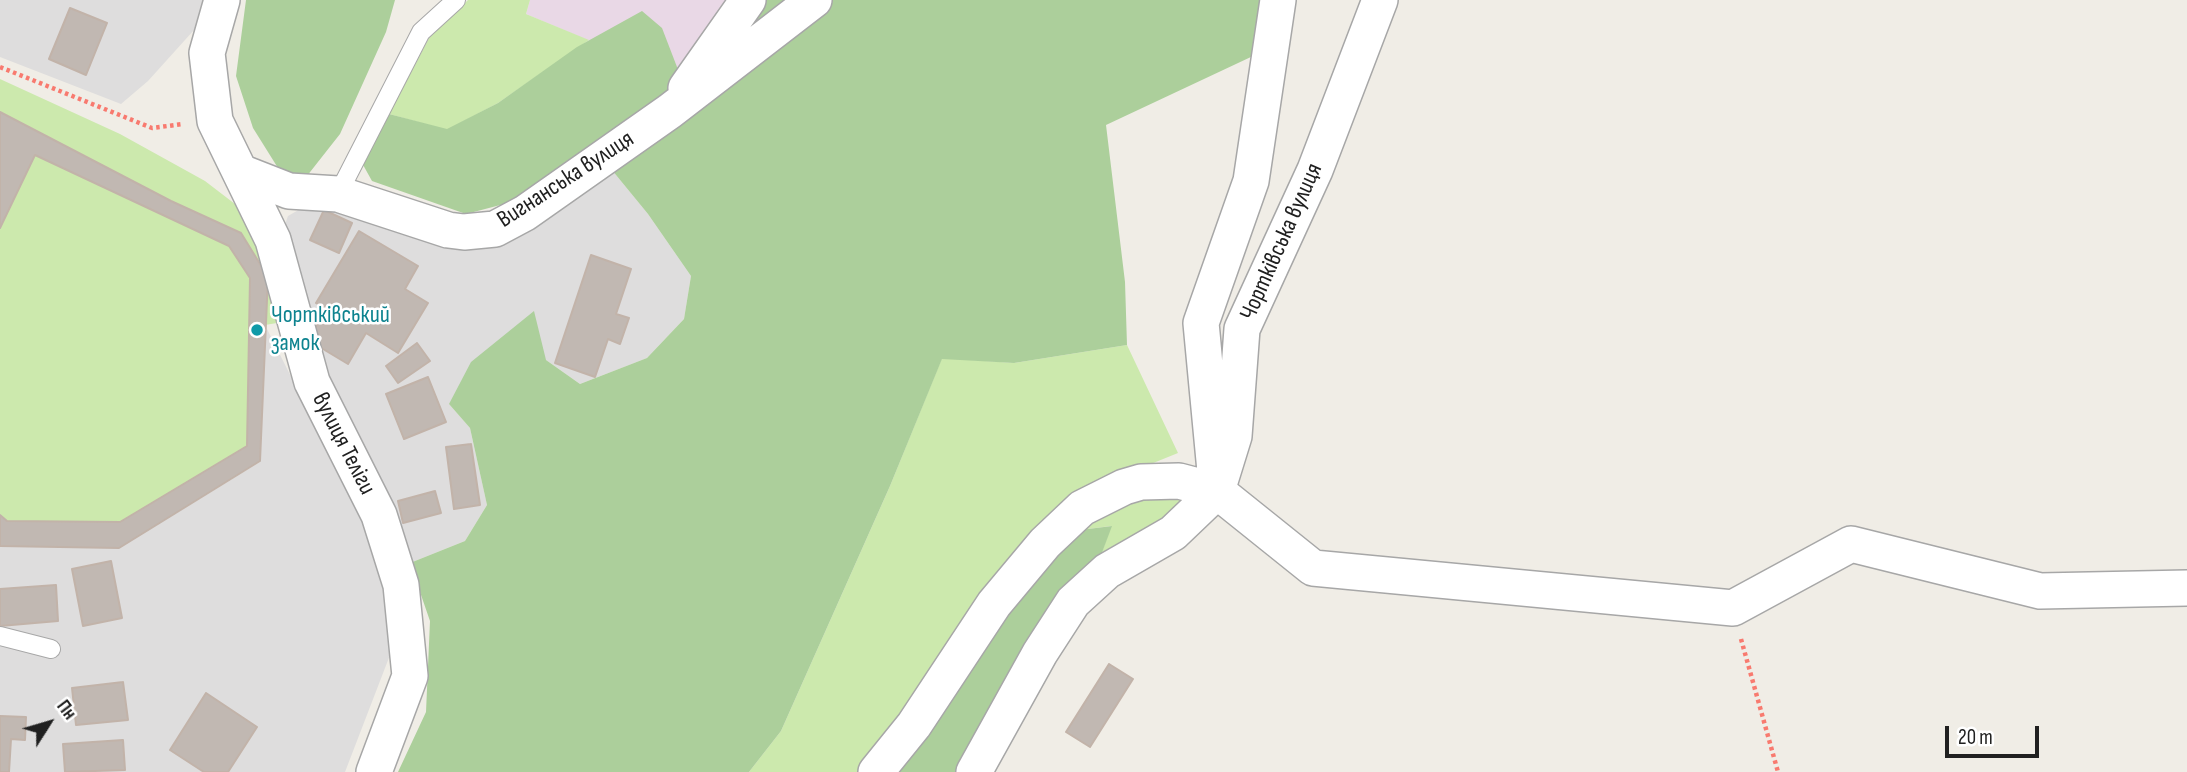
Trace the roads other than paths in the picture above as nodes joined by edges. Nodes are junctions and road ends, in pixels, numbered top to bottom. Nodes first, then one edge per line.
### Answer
1 (222, 0) edge
2 (456, 0) edge
3 (748, 0) edge
4 (814, 0) edge
5 (1278, 0) edge
6 (1380, 0) edge
7 (670, 111) junction
8 (243, 173) junction
9 (338, 194) junction
10 (1217, 491) junction
11 (2187, 588) edge
12 (0, 636) edge
13 (51, 649) dead end
14 (374, 772) edge
15 (876, 772) edge
16 (975, 772) edge

1 - 8 street, вулиця Теліги
2 - 9 lane
3 - 7 street
4 - 7 street, Вигнанська вулиця
5 - 10 street
6 - 10 street, Чортківська вулиця
7 - 9 street, Вигнанська вулиця
8 - 9 street, Вигнанська вулиця
8 - 14 street, вулиця Теліги
10 - 11 street
10 - 15 street
10 - 16 street
12 - 13 lane

